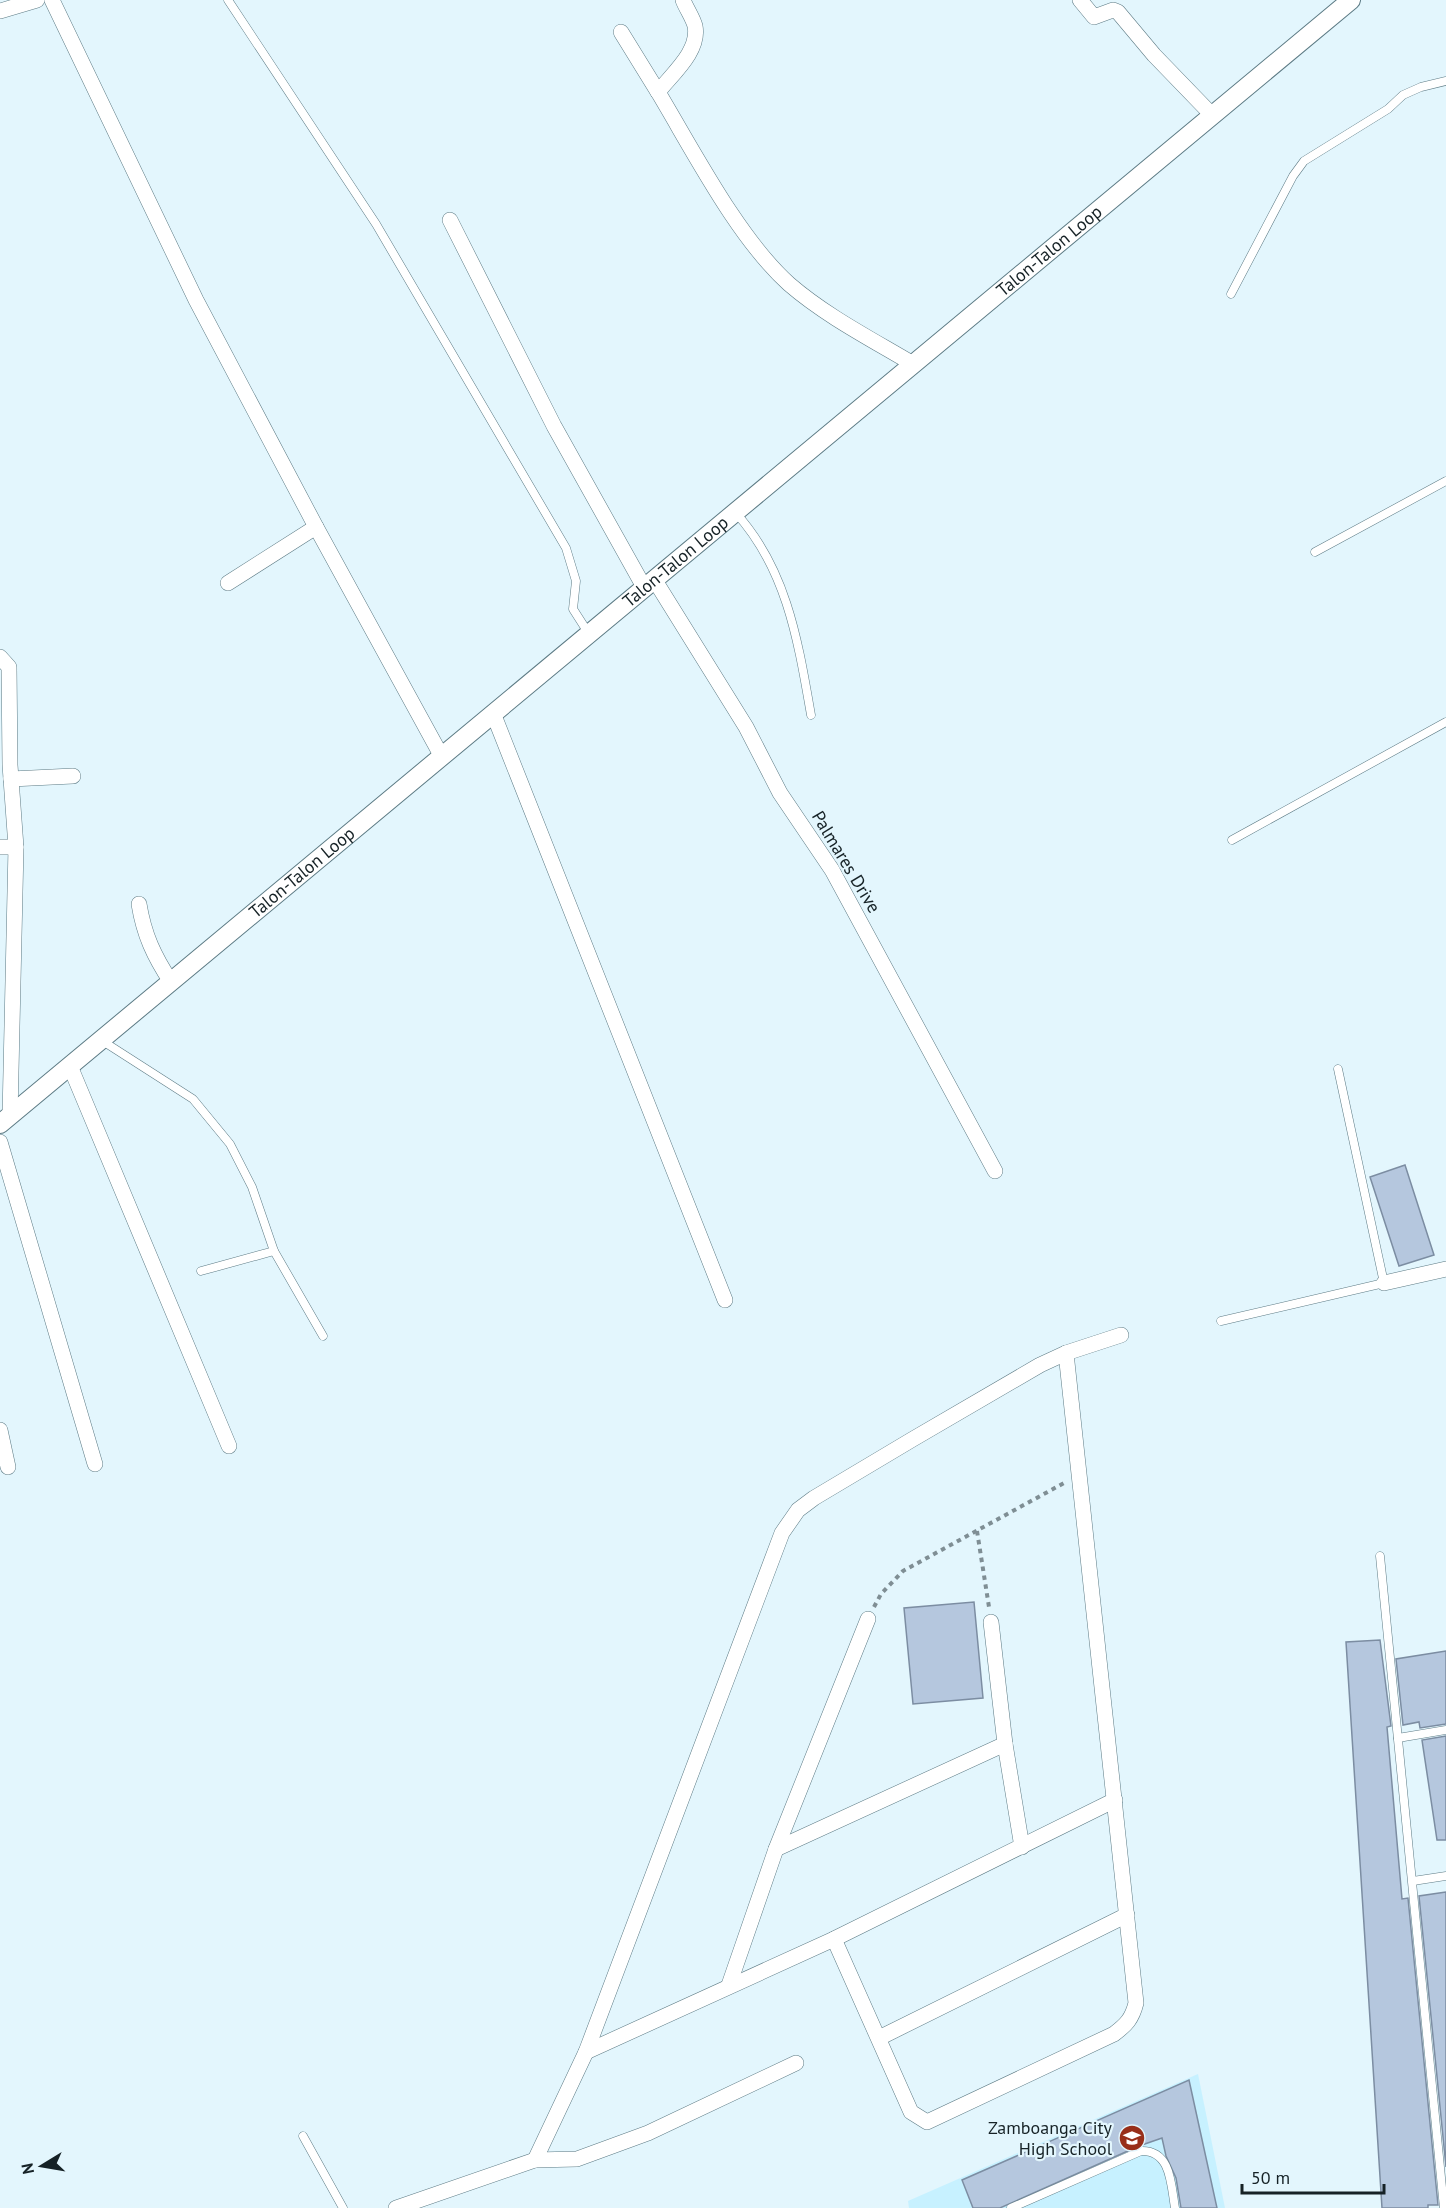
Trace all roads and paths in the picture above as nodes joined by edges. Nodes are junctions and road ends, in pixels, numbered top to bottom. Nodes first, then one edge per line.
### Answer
1 (37, 0) edge
2 (52, 0) edge
3 (228, 0) edge
4 (682, 0) edge
5 (1080, 0) edge
6 (1351, 0) edge
7 (0, 10) edge
8 (621, 32) dead end
9 (1446, 81) edge
10 (658, 92) junction
11 (1212, 115) junction
12 (450, 220) dead end
13 (1231, 294) dead end
14 (913, 364) junction
15 (1446, 481) edge
16 (734, 511) junction
17 (316, 527) junction
18 (1315, 552) dead end
19 (649, 583) junction
20 (228, 584) dead end
21 (588, 633) junction
22 (0, 657) edge
23 (493, 713) junction
24 (811, 715) dead end
25 (1446, 722) edge
26 (442, 757) junction
27 (73, 776) dead end
28 (11, 779) junction
29 (1232, 840) dead end
30 (0, 847) edge
31 (16, 847) junction
32 (139, 904) dead end
33 (171, 982) junction
34 (101, 1040) junction
35 (70, 1066) junction
36 (1338, 1068) dead end
37 (5, 1120) edge
38 (0, 1142) edge
39 (995, 1171) dead end
40 (274, 1251) junction
41 (1446, 1269) edge
42 (201, 1271) dead end
43 (1384, 1283) junction
44 (725, 1300) dead end
45 (1221, 1321) dead end
46 (1121, 1335) dead end
47 (323, 1336) dead end
48 (1066, 1353) junction
49 (0, 1430) edge
50 (229, 1446) dead end
51 (95, 1464) dead end
52 (8, 1467) dead end
53 (1078, 1475) junction
54 (977, 1531) junction
55 (1380, 1556) dead end
56 (868, 1619) joint
57 (991, 1622) joint
58 (1446, 1730) edge
59 (1398, 1738) junction
60 (1005, 1744) junction
61 (1115, 1800) junction
62 (1022, 1847) junction
63 (776, 1849) junction
64 (1446, 1876) edge
65 (1413, 1881) junction
66 (1127, 1915) junction
67 (834, 1939) junction
68 (729, 1985) junction
69 (879, 2038) junction
70 (585, 2052) junction
71 (796, 2063) dead end
72 (303, 2136) dead end
73 (535, 2160) junction
74 (343, 2208) edge
75 (396, 2208) edge
76 (1011, 2208) edge
77 (1175, 2208) edge
78 (1444, 2208) edge

1 - 7 street
2 - 17 street
3 - 21 lane
4 - 10 street
5 - 11 street
6 - 11 street, Talon-Talon Loop
8 - 10 street
9 - 13 lane
10 - 14 street
11 - 14 street, Talon-Talon Loop
12 - 19 street, Palmares Drive
14 - 16 street, Talon-Talon Loop
15 - 18 lane
16 - 19 street, Talon-Talon Loop
16 - 24 lane
17 - 20 street
17 - 26 street
19 - 21 street, Talon-Talon Loop
19 - 39 street, Palmares Drive
21 - 23 street, Talon-Talon Loop
22 - 28 street
23 - 26 street, Talon-Talon Loop
23 - 44 street
25 - 29 lane
26 - 33 street, Talon-Talon Loop
27 - 28 street
28 - 31 street
30 - 31 street
31 - 37 street
32 - 33 street
33 - 34 street, Talon-Talon Loop
34 - 35 street, Talon-Talon Loop
34 - 40 lane
35 - 37 street, Talon-Talon Loop
35 - 50 street
36 - 43 lane
38 - 51 street
40 - 42 lane
40 - 47 lane
41 - 43 street
43 - 45 lane
46 - 48 street
48 - 53 street
48 - 70 street
49 - 52 street
53 - 54 path
53 - 61 street
54 - 56 path
54 - 57 path
55 - 59 lane
56 - 63 street
57 - 60 street
58 - 59 lane
59 - 65 lane
60 - 62 street
60 - 63 street
61 - 62 street
61 - 66 street
62 - 67 street
63 - 68 street
64 - 65 lane
65 - 78 lane
66 - 69 street
66 - 69 street
67 - 68 street
67 - 69 street
68 - 70 street
70 - 73 street
71 - 73 street
72 - 74 lane
73 - 75 street
76 - 77 lane

